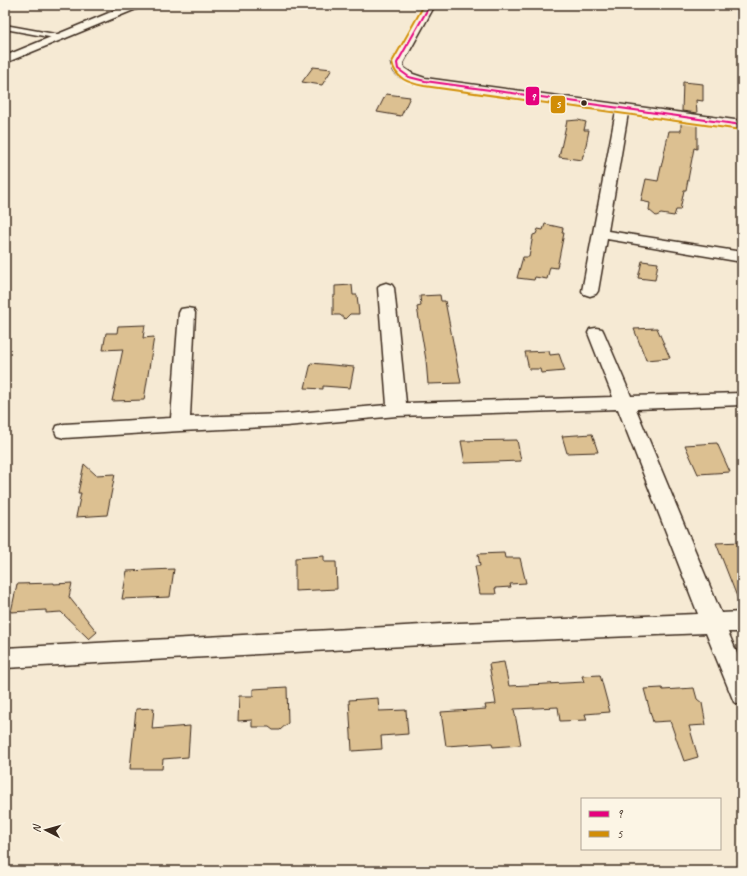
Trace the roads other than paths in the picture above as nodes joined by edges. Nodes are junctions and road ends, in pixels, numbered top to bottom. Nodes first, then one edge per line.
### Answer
1 (133, 5) edge
2 (430, 5) edge
3 (5, 27) edge
4 (60, 37) junction
5 (5, 60) edge
6 (623, 108) junction
7 (742, 125) edge
8 (601, 234) junction
9 (742, 257) edge
10 (386, 288) dead end
11 (590, 291) dead end
12 (187, 313) dead end
13 (596, 333) dead end
14 (742, 399) edge
15 (624, 402) junction
16 (398, 410) junction
17 (180, 424) junction
18 (64, 431) dead end
19 (742, 622) edge
20 (714, 623) junction
21 (5, 658) edge
22 (742, 694) edge

1 - 4 street
2 - 6 street
3 - 4 lane
4 - 5 street
6 - 7 street
6 - 8 street
8 - 9 street
8 - 11 street
10 - 16 street
12 - 17 street
13 - 15 street
14 - 15 street
15 - 16 street
15 - 20 street
16 - 17 street
17 - 18 street
19 - 20 street
20 - 21 street
20 - 22 street

